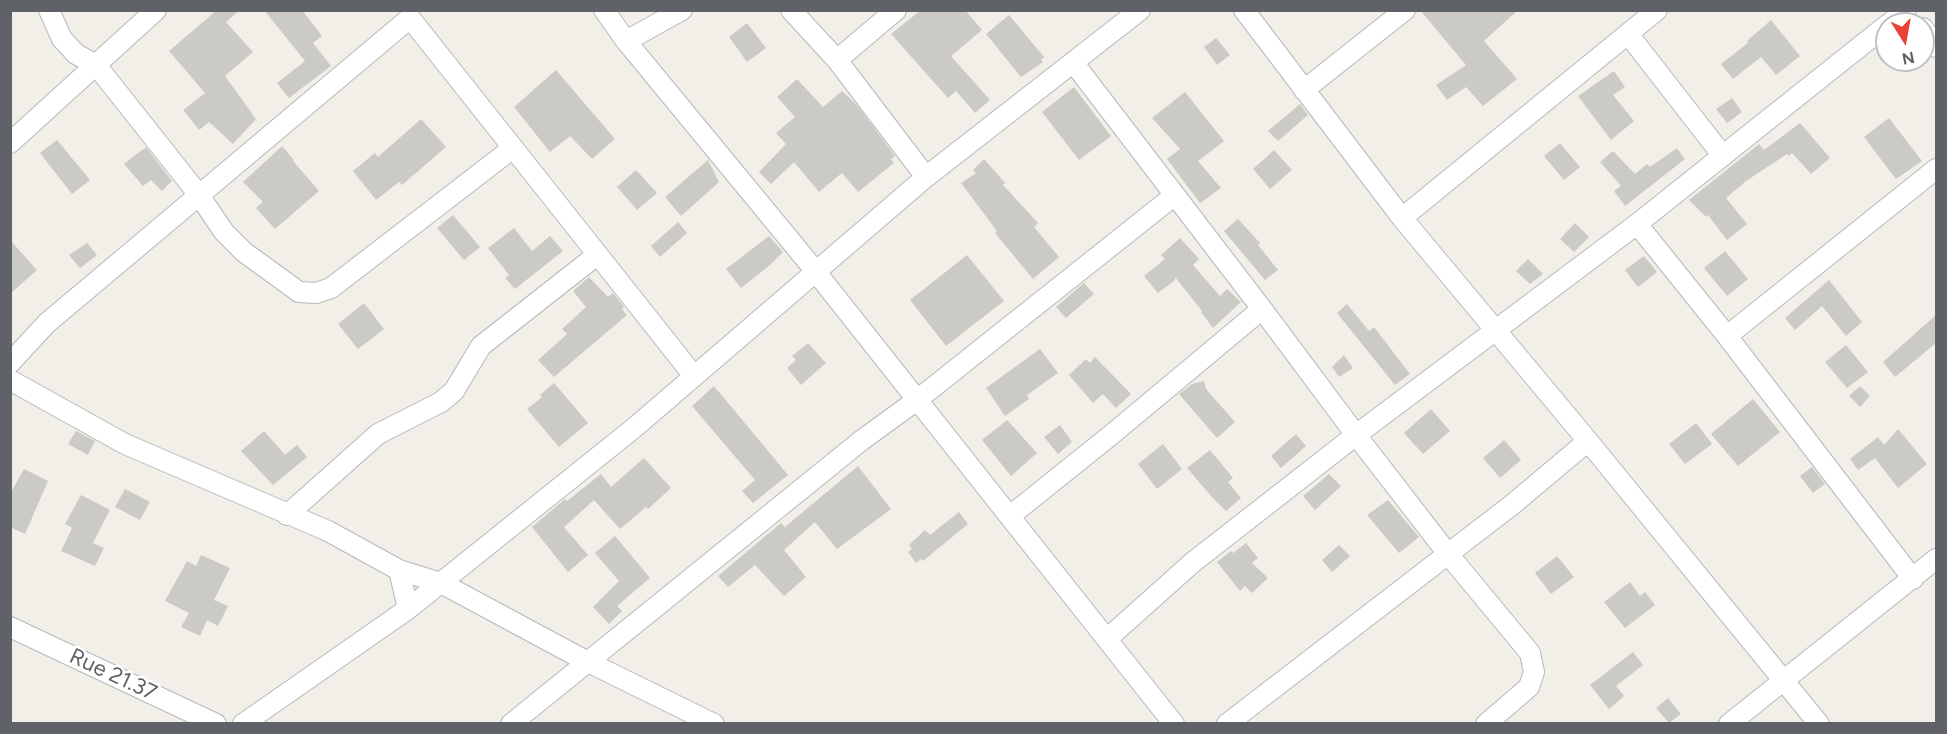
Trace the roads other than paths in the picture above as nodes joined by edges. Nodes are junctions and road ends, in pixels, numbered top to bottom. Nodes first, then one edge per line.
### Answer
1 (49, 10) edge
2 (156, 10) edge
3 (603, 10) edge
4 (682, 10) edge
5 (791, 10) edge
6 (896, 10) edge
7 (1140, 10) edge
8 (1244, 10) edge
9 (1405, 10) edge
10 (1657, 10) edge
11 (411, 13) edge
12 (1628, 34) junction
13 (1875, 35) edge
14 (626, 41) junction
15 (837, 60) junction
16 (1073, 62) junction
17 (96, 65) junction
18 (1304, 90) junction
19 (10, 143) edge
20 (513, 148) junction
21 (1723, 156) junction
22 (1936, 169) edge
23 (926, 177) junction
24 (199, 195) junction
25 (1175, 195) junction
26 (1402, 218) junction
27 (1637, 224) junction
28 (597, 255) junction
29 (816, 273) junction
30 (1262, 309) junction
31 (1496, 332) junction
32 (1727, 336) junction
33 (10, 363) edge
34 (694, 376) junction
35 (10, 380) edge
36 (917, 400) junction
37 (1356, 435) junction
38 (1588, 441) junction
39 (287, 515) junction
40 (1010, 516) junction
41 (1448, 554) junction
42 (1936, 559) edge
43 (399, 570) junction
44 (1913, 579) junction
45 (441, 583) junction
46 (408, 609) junction
47 (10, 627) edge
48 (1107, 639) junction
49 (586, 661) junction
50 (1784, 682) junction
51 (216, 723) edge
52 (243, 723) edge
53 (511, 723) edge
54 (714, 723) edge
55 (1174, 723) edge
56 (1227, 723) edge
57 (1486, 723) edge
58 (1729, 723) edge
59 (1819, 723) edge

1 - 17 street
2 - 17 street
3 - 14 street
4 - 14 street
5 - 15 street
6 - 15 street
7 - 16 street
8 - 18 street
9 - 18 street
10 - 12 street
11 - 20 street
11 - 24 street
12 - 21 street
12 - 26 street
13 - 21 street
14 - 29 street
15 - 23 street
16 - 23 street
16 - 25 street
17 - 19 street
17 - 24 street
18 - 26 street
20 - 24 street
20 - 28 street
21 - 27 street
22 - 32 street
23 - 29 street
24 - 33 street
25 - 30 street
25 - 36 street
26 - 31 street
27 - 31 street
27 - 32 street
28 - 34 street
28 - 39 street
29 - 34 street
29 - 36 street
30 - 37 street
30 - 40 street
31 - 37 street
31 - 38 street
32 - 44 street
34 - 45 street
35 - 39 street
36 - 40 street
36 - 49 street
37 - 41 street
37 - 48 street
38 - 41 street
38 - 50 street
39 - 43 street
40 - 48 street
41 - 56 street
41 - 57 street
42 - 44 street
43 - 45 street
43 - 46 street
44 - 50 street
45 - 46 street
45 - 49 street
46 - 52 street
47 - 51 street, Rue 21.37
48 - 55 street
49 - 53 street
49 - 54 street
50 - 58 street
50 - 59 street

